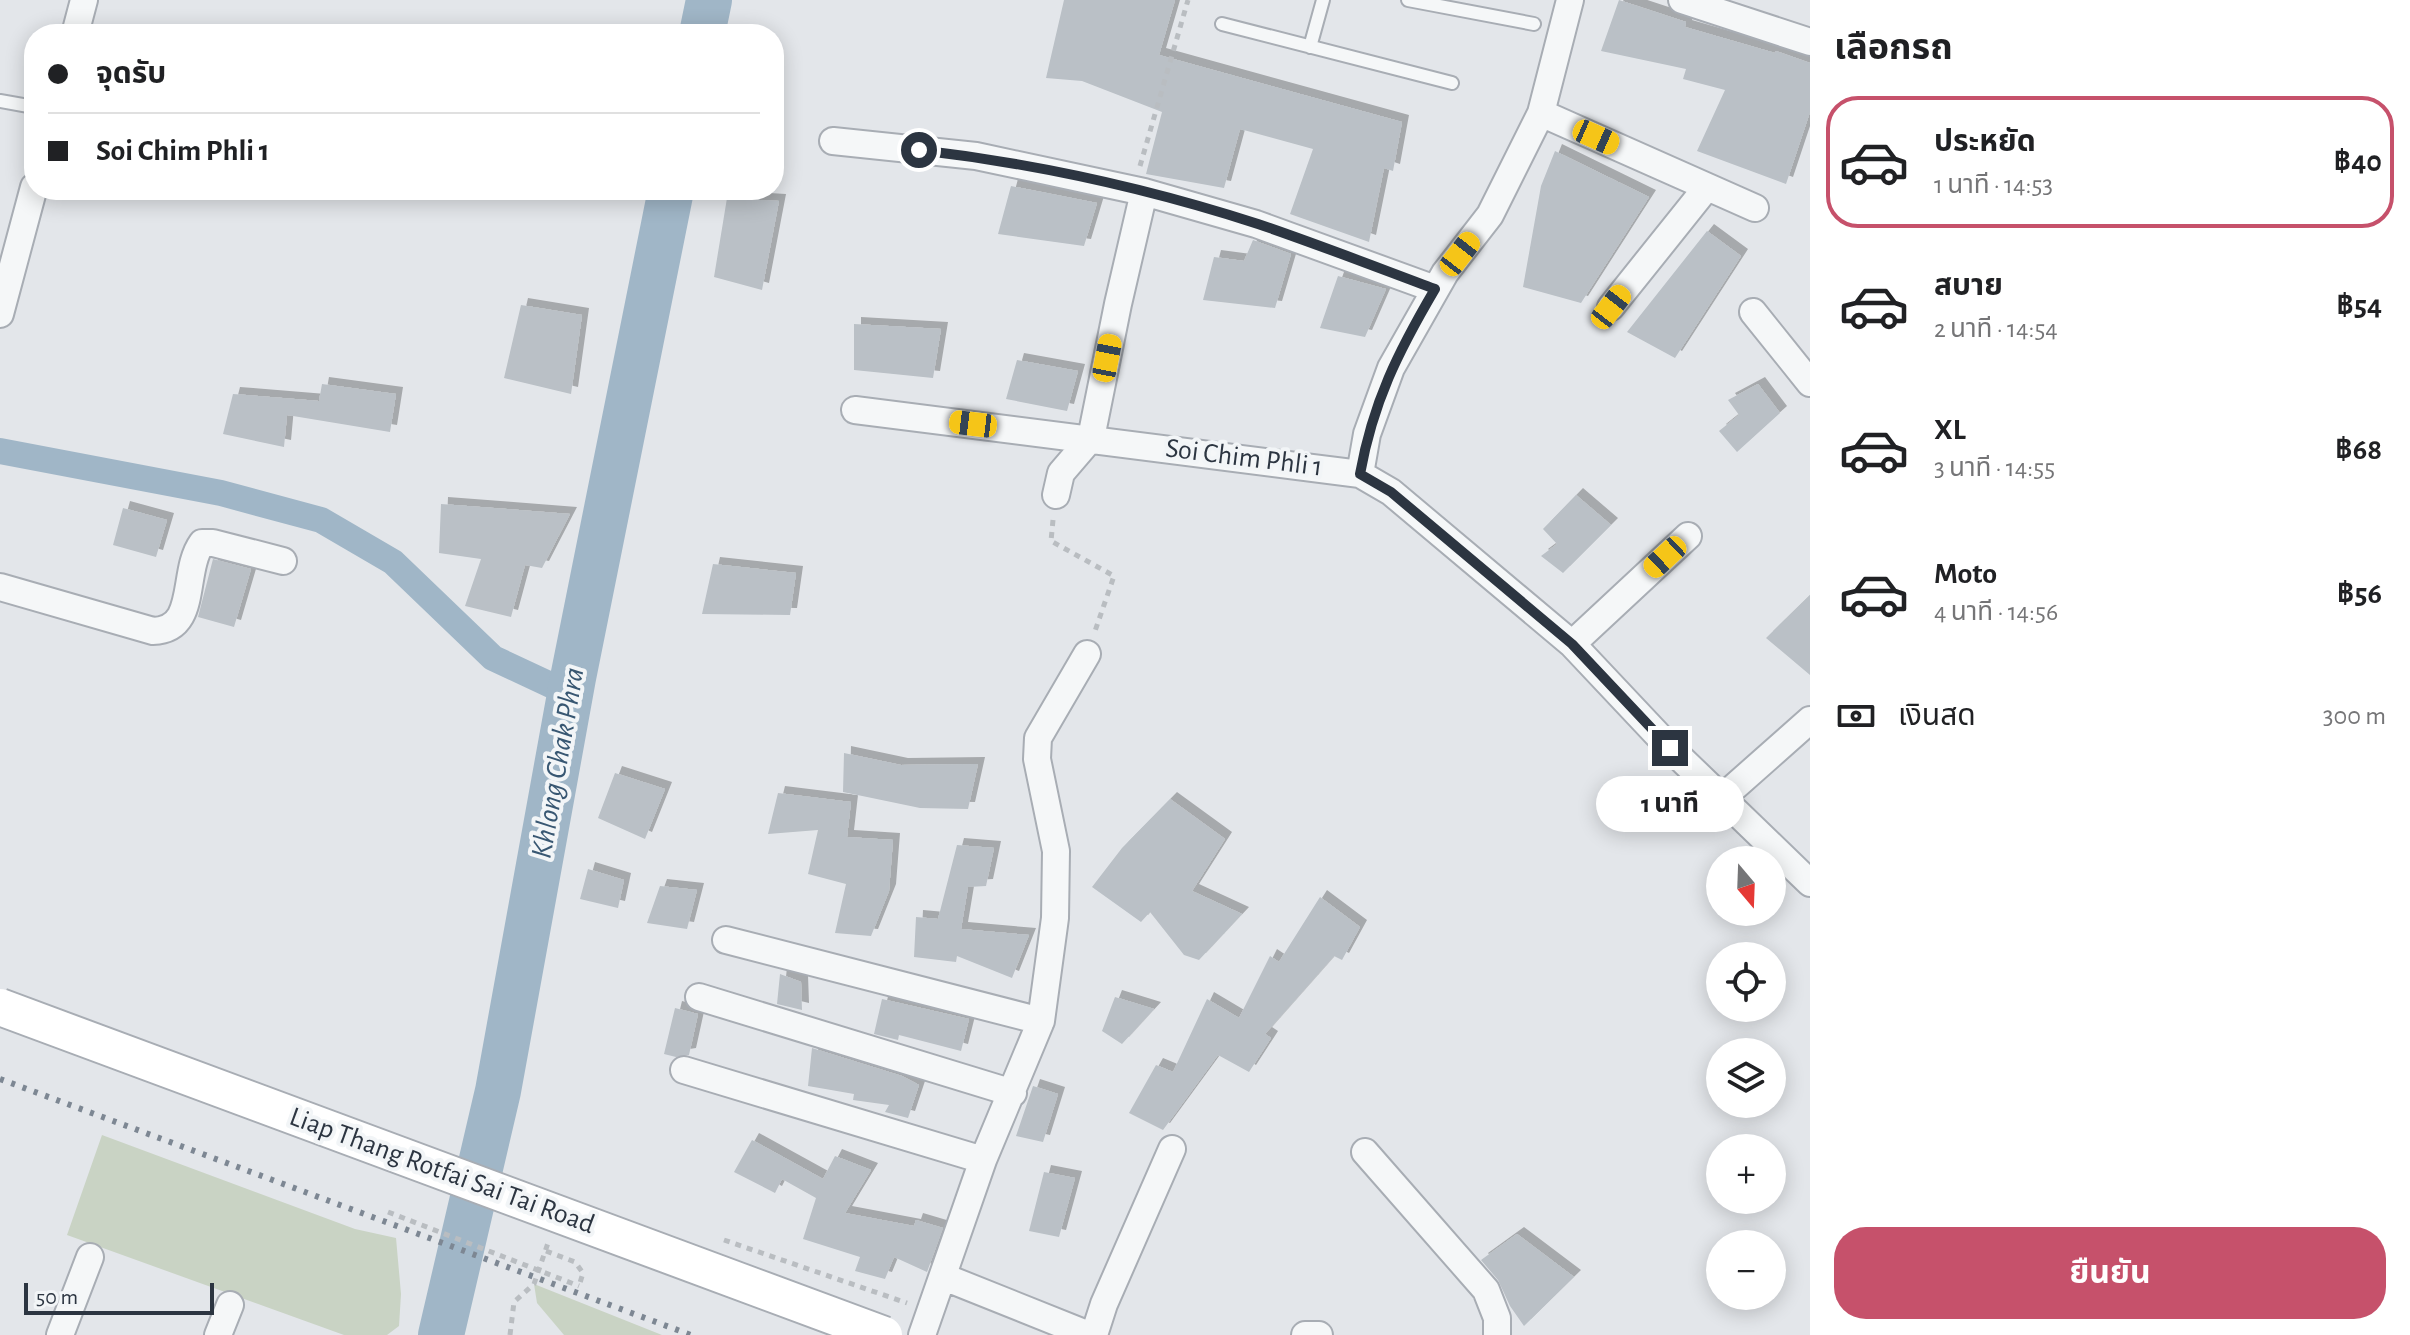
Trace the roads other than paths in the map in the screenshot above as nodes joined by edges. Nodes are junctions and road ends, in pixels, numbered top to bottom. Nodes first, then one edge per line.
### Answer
1 (84, 0) edge
2 (1323, 0) edge
3 (1408, 0) edge
4 (1570, 0) edge
5 (1682, 0) edge
6 (1472, 6) edge
7 (78, 24) edge
8 (1222, 24) dead end
9 (1534, 24) dead end
10 (1810, 42) edge
11 (1310, 47) junction
12 (1452, 83) dead end
13 (0, 101) edge
14 (24, 105) edge
15 (1541, 113) junction
16 (833, 141) dead end
17 (1707, 187) junction
18 (1139, 191) junction
19 (31, 200) edge
20 (1755, 208) dead end
21 (1435, 289) junction
22 (1611, 307) dead end
23 (1753, 312) dead end
24 (0, 314) edge
25 (1810, 383) edge
26 (855, 410) dead end
27 (1091, 438) junction
28 (1360, 474) junction
29 (1056, 495) road end
30 (1688, 536) dead end
31 (283, 561) dead end
32 (0, 587) edge
33 (1572, 644) junction
34 (1087, 654) road end
35 (1810, 720) edge
36 (1723, 797) junction
37 (1810, 883) edge
38 (726, 940) dead end
39 (699, 997) dead end
40 (0, 1007) edge
41 (1041, 1021) junction
42 (684, 1070) dead end
43 (1013, 1093) junction
44 (1172, 1149) dead end
45 (1365, 1152) dead end
46 (983, 1160) junction
47 (90, 1257) dead end
48 (944, 1277) junction
49 (230, 1305) dead end
50 (60, 1335) edge
51 (218, 1335) edge
52 (884, 1335) edge
53 (922, 1335) edge
54 (1091, 1335) edge
55 (1305, 1335) edge
56 (1319, 1335) edge
57 (1497, 1335) edge

1 - 7 street
2 - 11 lane
3 - 6 lane
4 - 15 street
5 - 10 street
6 - 9 lane
8 - 11 lane
11 - 12 lane
13 - 14 lane
15 - 17 street
15 - 21 street
16 - 18 street
17 - 20 street
17 - 22 street
18 - 21 street
18 - 27 street
19 - 24 street
21 - 28 street
23 - 25 street
26 - 27 street, Soi Chim Phli 1
27 - 28 street, Soi Chim Phli 1
27 - 29 street
28 - 33 street, Soi Chim Phli 1
30 - 33 street
31 - 32 street
33 - 36 street, Soi Chim Phli 1
34 - 41 street
35 - 36 street
36 - 37 street, Soi Chim Phli 1
38 - 41 street
39 - 43 street
40 - 52 main road, Liap Thang Rotfai Sai Tai Road, bridge
41 - 43 street
42 - 46 street
43 - 46 street
44 - 54 street
45 - 57 street
46 - 48 street
47 - 50 street
48 - 53 street
48 - 54 street
49 - 51 street
55 - 56 street

